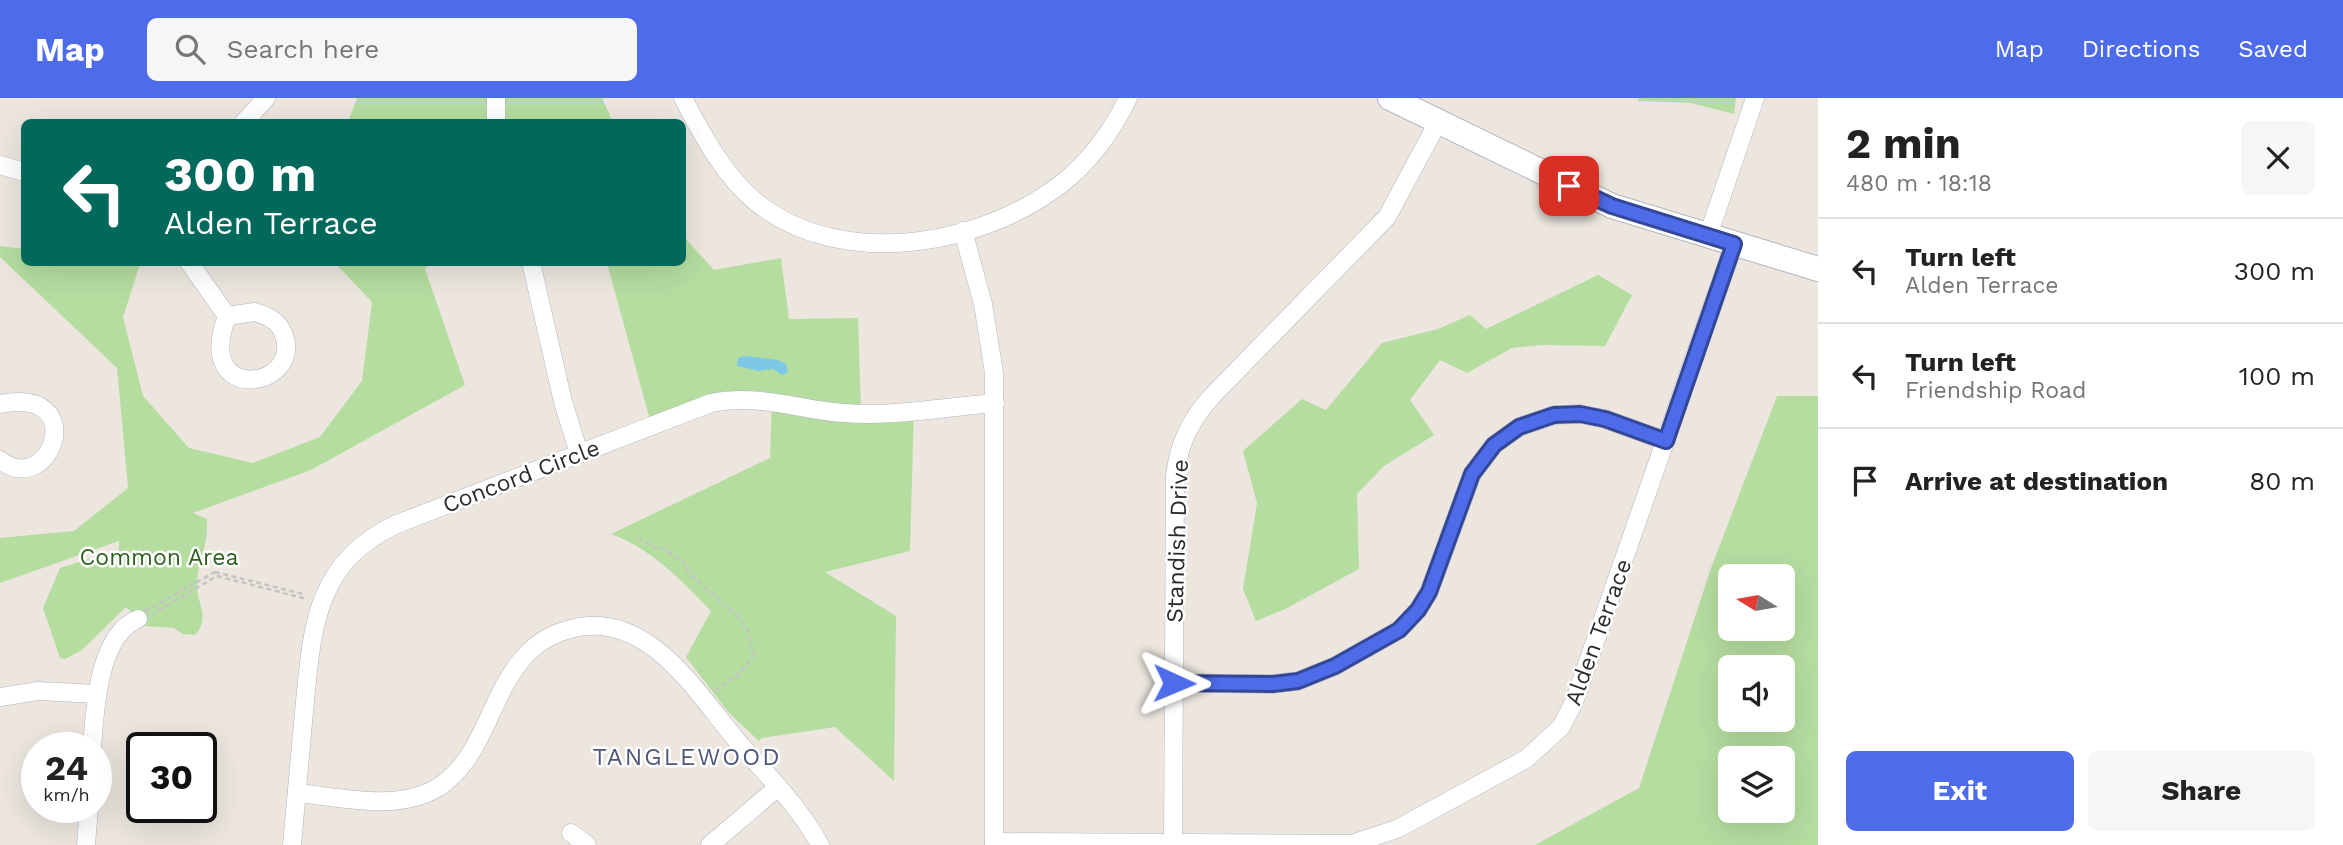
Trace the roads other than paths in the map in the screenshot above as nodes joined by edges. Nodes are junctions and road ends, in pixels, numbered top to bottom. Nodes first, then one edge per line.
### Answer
1 (266, 98) edge
2 (496, 98) edge
3 (683, 98) edge
4 (1128, 98) edge
5 (1390, 98) edge
6 (1755, 98) edge
7 (247, 119) edge
8 (496, 119) edge
9 (1438, 122) junction
10 (0, 165) edge
11 (21, 171) edge
12 (963, 230) junction
13 (1708, 236) junction
14 (1734, 244) junction
15 (192, 266) edge
16 (532, 266) edge
17 (1818, 269) edge
18 (227, 316) dead end
19 (995, 402) junction
20 (0, 404) edge
21 (1666, 441) junction
22 (579, 453) junction
23 (0, 460) edge
24 (138, 619) road end
25 (1174, 683) junction
26 (97, 694) junction
27 (0, 697) edge
28 (93, 732) edge
29 (777, 788) junction
30 (296, 793) junction
31 (88, 823) edge
32 (571, 832) dead end
33 (994, 844) edge
34 (86, 845) edge
35 (292, 845) edge
36 (587, 845) edge
37 (710, 845) edge
38 (820, 845) edge
39 (1173, 845) edge

1 - 7 street
2 - 8 street
3 - 12 street
4 - 12 street
5 - 9 street
6 - 13 street
9 - 13 street
9 - 25 street, Standish Drive
10 - 11 street
12 - 19 street
13 - 14 street
14 - 17 street
14 - 21 street, Alden Terrace
15 - 18 street
16 - 22 street
19 - 22 street, Concord Circle
19 - 33 street
20 - 23 street
21 - 25 street
21 - 39 street, Alden Terrace
22 - 30 street, Concord Circle
24 - 26 street
25 - 39 street, Standish Drive
26 - 27 street
26 - 28 street
29 - 30 street
29 - 37 street
29 - 38 street
30 - 35 street, Concord Circle
31 - 34 street
32 - 36 street
33 - 39 street, Alden Terrace

